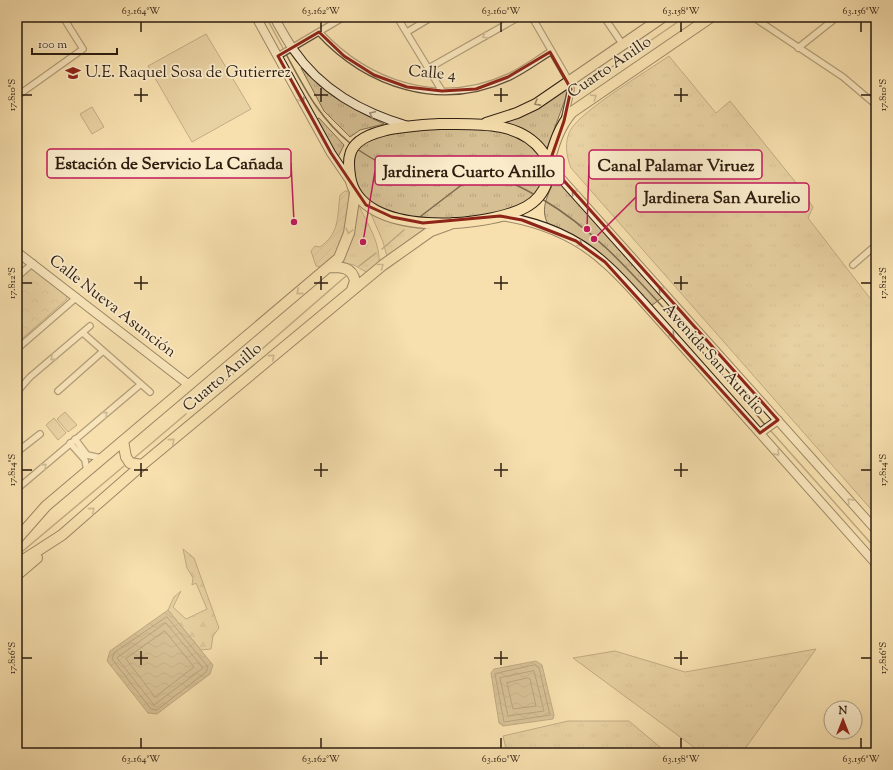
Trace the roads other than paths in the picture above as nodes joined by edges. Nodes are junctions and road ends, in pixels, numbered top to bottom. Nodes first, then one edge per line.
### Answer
1 (63, 17) edge
2 (256, 17) edge
3 (274, 17) edge
4 (344, 17) edge
5 (397, 17) edge
6 (432, 17) edge
7 (519, 17) edge
8 (532, 17) edge
9 (604, 17) edge
10 (663, 17) edge
11 (711, 17) edge
12 (753, 17) edge
13 (837, 17) edge
14 (874, 17) edge
15 (876, 19) edge
16 (319, 32) junction
17 (407, 32) junction
18 (623, 45) junction
19 (798, 48) junction
20 (290, 49) junction
21 (550, 52) junction
22 (280, 55) junction
23 (429, 68) junction
24 (569, 81) junction
25 (442, 91) junction
26 (17, 96) edge
27 (876, 105) edge
28 (564, 121) junction
29 (478, 125) junction
30 (409, 126) junction
31 (549, 164) junction
32 (351, 181) junction
33 (355, 192) junction
34 (500, 216) junction
35 (453, 223) junction
36 (876, 245) edge
37 (17, 252) edge
38 (33, 263) junction
39 (853, 265) dead end
40 (329, 267) junction
41 (17, 277) edge
42 (351, 291) junction
43 (77, 297) junction
44 (90, 326) dead end
45 (83, 333) junction
46 (17, 349) edge
47 (102, 352) junction
48 (140, 384) junction
49 (189, 385) junction
50 (58, 391) dead end
51 (17, 392) edge
52 (150, 392) dead end
53 (775, 422) junction
54 (762, 432) junction
55 (40, 434) dead end
56 (73, 441) junction
57 (123, 441) junction
58 (17, 452) edge
59 (102, 458) junction
60 (142, 466) junction
61 (85, 473) junction
62 (17, 489) edge
63 (46, 506) junction
64 (17, 530) edge
65 (876, 530) edge
66 (62, 535) junction
67 (17, 538) edge
68 (17, 564) edge
69 (876, 564) edge
70 (17, 575) edge

1 - 26 street
2 - 22 main road
3 - 20 main road
4 - 16 street
5 - 17 street
6 - 17 street
7 -> 23 street
8 - 21 street
9 - 18 street
10 - 18 highway, Cuarto Anillo
28 -> 11 highway, Cuarto Anillo
12 - 19 street
13 - 19 street
14 - 15 street
16 - 20 street
16 - 25 street, Calle 4
17 - 23 street
18 - 24 highway, Cuarto Anillo
19 - 27 street
20 - 22 street
30 -> 20 main road
21 - 24 street
21 - 25 street, Calle 4
22 -> 32 main road
23 - 25 street
24 - 28 street
24 -> 29 highway, Cuarto Anillo
28 - 31 highway, Cuarto Anillo
29 - 30 highway
29 - 31 highway
30 - 32 highway
31 - 34 highway, Cuarto Anillo
53 -> 31 main road, Avenida San Aurelio
32 - 33 highway
33 - 35 highway
33 -> 40 highway, Cuarto Anillo
34 - 35 highway
34 -> 54 main road, Avenida San Aurelio
42 -> 35 highway, Cuarto Anillo
36 - 39 street
37 - 38 main road, Calle Nueva Asunción
38 - 41 street
38 - 43 main road, Calle Nueva Asunción
40 - 42 highway
40 -> 49 highway, Cuarto Anillo
60 -> 42 highway, Cuarto Anillo
43 - 46 street
43 - 49 main road, Calle Nueva Asunción
44 - 45 street
45 - 47 street
45 -> 51 street
47 - 48 street
47 - 50 street
48 - 52 street
56 -> 48 street
49 - 57 highway, Cuarto Anillo
53 - 54 main road
65 -> 53 main road, Avenida San Aurelio
54 -> 69 main road, Avenida San Aurelio
55 - 58 street
56 - 59 street
56 - 61 street
62 -> 56 street
57 - 59 highway, Cuarto Anillo
57 - 60 highway
59 - 61 highway, Cuarto Anillo
66 -> 60 highway, Cuarto Anillo
61 - 63 highway, Cuarto Anillo
63 - 64 highway
63 - 67 highway, Cuarto Anillo
66 - 68 highway, Cuarto Anillo
66 - 70 highway

